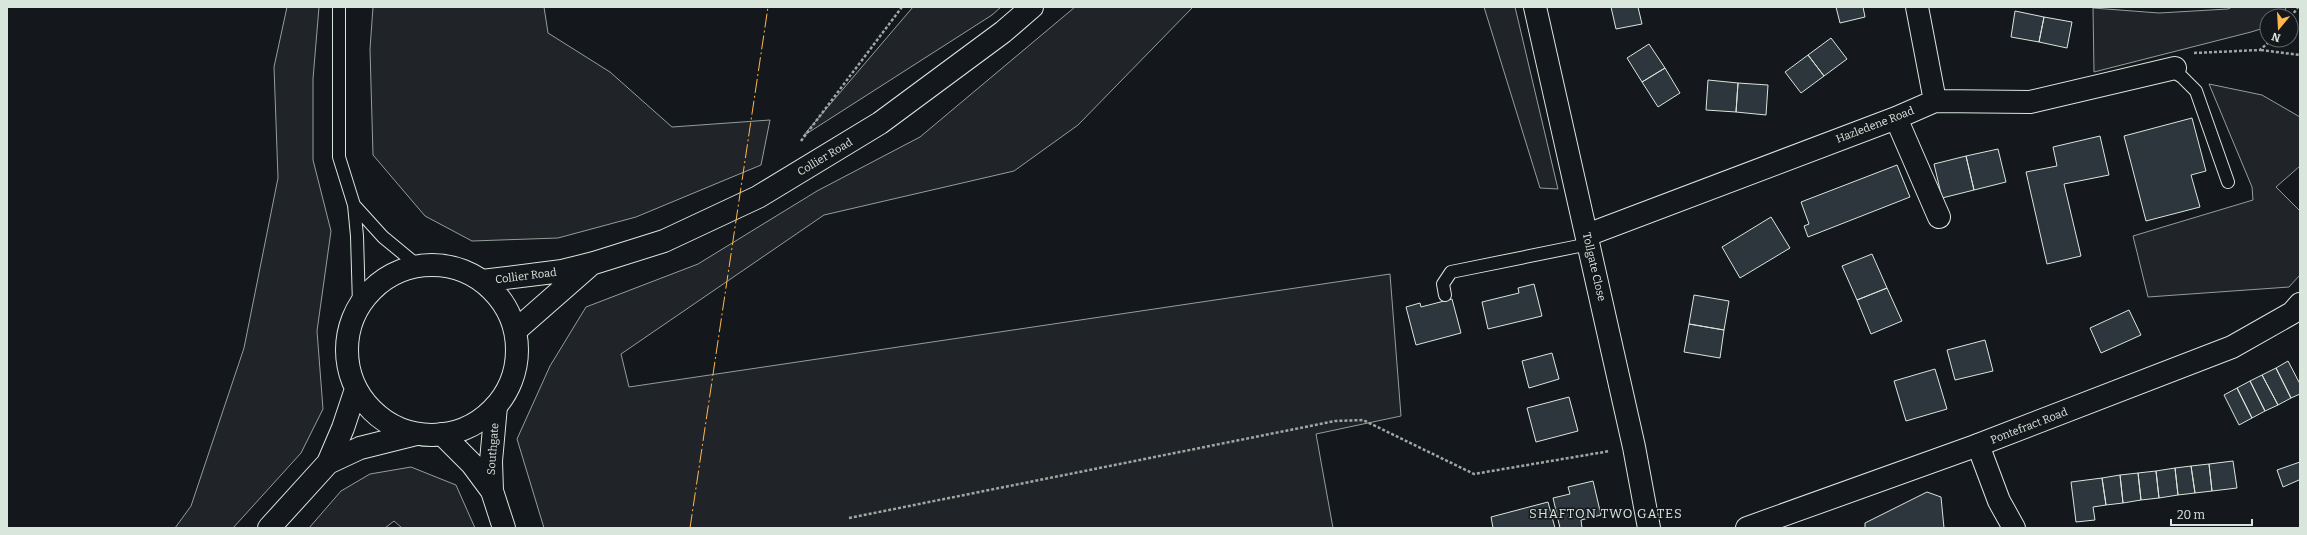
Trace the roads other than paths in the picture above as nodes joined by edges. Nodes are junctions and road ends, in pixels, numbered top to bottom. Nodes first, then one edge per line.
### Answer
1 (339, 7) edge
2 (1032, 7) edge
3 (1535, 7) edge
4 (1917, 7) edge
5 (2173, 69) joint
6 (1935, 101) junction
7 (1896, 118) junction
8 (2228, 182) dead end
9 (354, 205) junction
10 (1939, 217) dead end
11 (1588, 240) junction
12 (594, 263) junction
13 (418, 265) junction
14 (482, 281) junction
15 (1445, 295) dead end
16 (2300, 304) edge
17 (359, 305) junction
18 (515, 331) junction
19 (356, 389) junction
20 (496, 406) junction
21 (416, 434) junction
22 (442, 434) junction
23 (1978, 445) junction
24 (328, 463) junction
25 (492, 491) junction
26 (269, 528) edge
27 (504, 528) edge
28 (1649, 528) edge
29 (1747, 528) edge
30 (2014, 528) edge

1 - 9 lane
2 - 12 main road, Collier Road
3 - 11 main road, Tollgate Close
4 - 6 main road
5 - 6 main road, Hazledene Road
5 - 8 lane
6 - 7 main road, Hazledene Road
7 - 10 main road
7 - 11 main road, Hazledene Road
9 - 13 lane
9 - 17 lane
11 - 15 lane
11 - 28 main road, Tollgate Close
12 - 14 main road, Collier Road
12 - 18 main road, Collier Road
13 - 14 main road
13 - 17 main road
14 - 18 main road
16 - 23 main road, Pontefract Road
17 - 19 main road
18 - 20 main road
19 - 21 main road
19 - 24 main road
20 - 22 main road
20 - 25 main road, Southgate
21 - 22 main road
21 - 24 main road
22 - 25 main road, Southgate
23 - 29 main road, Pontefract Road
23 - 30 main road
24 - 26 main road
25 - 27 main road, Southgate

